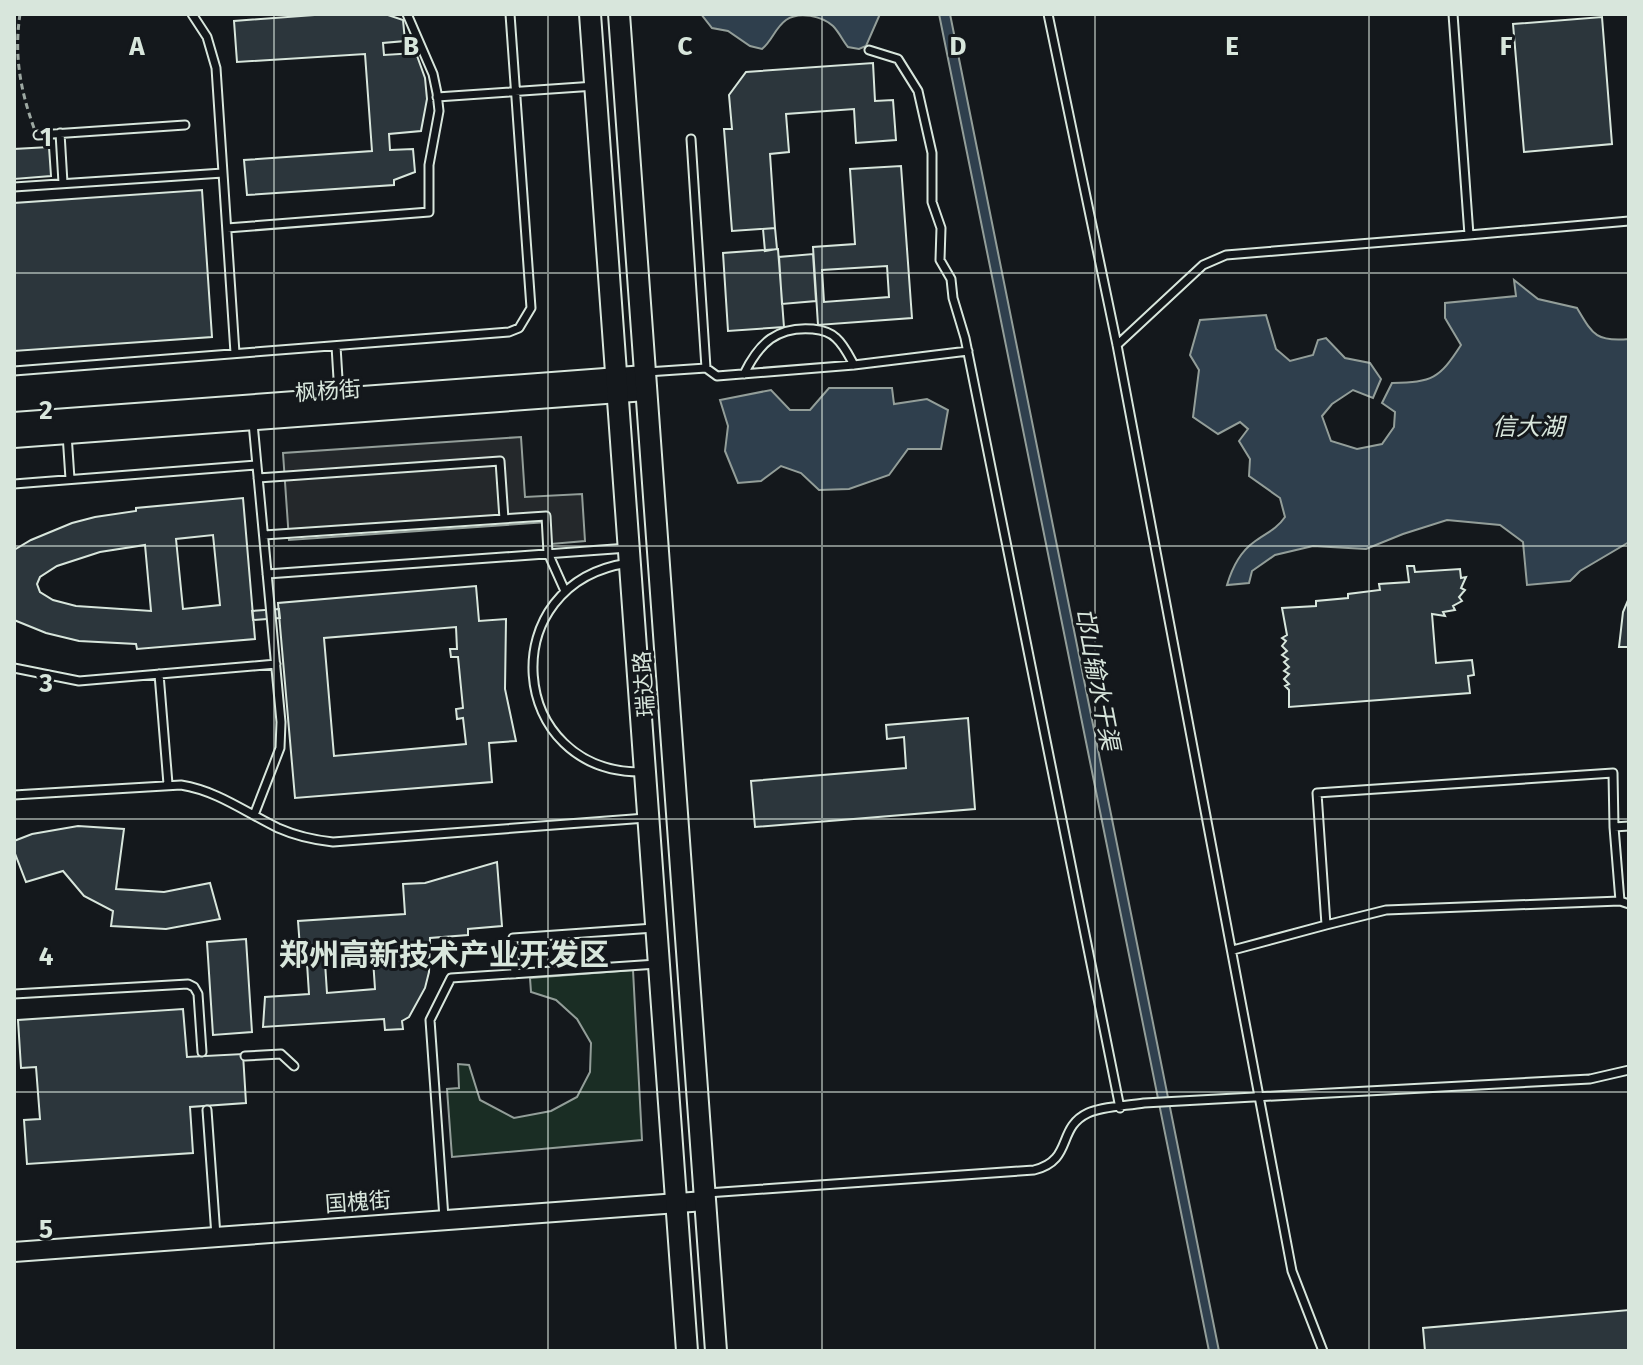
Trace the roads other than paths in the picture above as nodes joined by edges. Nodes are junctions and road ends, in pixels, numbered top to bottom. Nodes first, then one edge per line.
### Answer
1 (192, 14) edge
2 (407, 14) edge
3 (510, 14) edge
4 (590, 14) edge
5 (619, 14) edge
6 (1048, 14) edge
7 (1453, 14) edge
8 (869, 50) dead end
9 (595, 86) junction
10 (515, 92) junction
11 (437, 97) junction
12 (185, 125) dead end
13 (60, 133) junction
14 (38, 135) road end
15 (691, 139) dead end
16 (223, 173) junction
17 (63, 183) junction
18 (14, 187) edge
19 (1629, 221) edge
20 (227, 228) junction
21 (1469, 235) junction
22 (1117, 345) junction
23 (336, 346) junction
24 (968, 351) junction
25 (235, 353) junction
26 (854, 365) junction
27 (706, 368) junction
28 (14, 371) edge
29 (744, 374) junction
30 (645, 379) junction
31 (617, 385) junction
32 (340, 398) junction
33 (253, 420) junction
34 (14, 422) edge
35 (67, 434) junction
36 (14, 438) edge
37 (257, 465) junction
38 (258, 478) junction
39 (70, 479) junction
40 (14, 484) edge
41 (504, 519) junction
42 (264, 535) junction
43 (548, 553) junction
44 (630, 558) junction
45 (267, 574) junction
46 (565, 591) junction
47 (276, 664) junction
48 (14, 668) edge
49 (159, 674) junction
50 (646, 772) junction
51 (168, 784) junction
52 (14, 795) edge
53 (254, 815) junction
54 (648, 818) junction
55 (1629, 826) edge
56 (1614, 827) junction
57 (1620, 901) junction
58 (1629, 904) edge
59 (1326, 925) junction
60 (656, 928) junction
61 (1233, 950) junction
62 (659, 964) junction
63 (515, 974) junction
64 (14, 994) edge
65 (202, 1052) dead end
66 (245, 1056) dead end
67 (294, 1066) dead end
68 (1629, 1070) edge
69 (1261, 1097) junction
70 (1120, 1108) junction
71 (207, 1110) dead end
72 (705, 1197) junction
73 (676, 1203) junction
74 (444, 1220) junction
75 (216, 1237) junction
76 (14, 1252) edge
77 (687, 1351) edge
78 (716, 1351) edge
79 (1323, 1351) edge

1 - 16 lane
2 - 11 lane
3 - 10 lane
4 - 9 main road, 瑞达路
5 - 30 main road, 瑞达路
6 - 22 lane
7 - 21 lane
8 - 24 lane
9 - 10 lane
9 - 31 main road, 瑞达路
10 - 11 lane
10 - 23 lane
11 - 20 lane
12 - 13 lane
13 - 14 lane
13 - 17 lane
15 - 27 lane
16 - 17 lane
16 - 20 lane
17 - 18 lane
19 - 21 lane
20 - 25 lane
21 - 22 lane
22 - 61 lane
23 - 25 lane
23 - 32 lane
24 - 26 lane
24 - 70 lane
25 - 28 lane
26 - 29 lane
26 - 29 lane
27 - 29 lane
27 - 30 lane
30 - 31 street, 枫杨街
30 - 72 main road, 瑞达路
31 - 32 street, 枫杨街
31 - 33 street, 枫杨街
31 - 44 main road, 瑞达路
32 - 34 street, 枫杨街
33 - 35 street, 枫杨街
33 - 37 lane
35 - 36 street, 枫杨街
35 - 39 lane
37 - 38 lane
37 - 39 lane
38 - 41 lane
38 - 42 lane
39 - 40 lane
41 - 42 lane
41 - 43 lane
42 - 45 lane
43 - 44 lane
43 - 45 lane
43 - 46 lane
44 - 46 lane
44 - 50 main road, 瑞达路
45 - 47 lane
46 - 50 lane
47 - 49 lane
47 - 53 lane
48 - 49 lane
49 - 51 lane
50 - 54 main road, 瑞达路
51 - 52 lane
51 - 53 lane
53 - 54 lane
54 - 60 main road, 瑞达路
55 - 56 lane
56 - 57 lane
56 - 59 lane
57 - 58 lane
57 - 59 lane
59 - 61 lane
60 - 62 main road, 瑞达路
60 - 63 lane
61 - 69 lane
62 - 63 lane
62 - 73 main road, 瑞达路
63 - 74 lane
64 - 65 lane
66 - 67 lane
68 - 69 lane
69 - 70 lane
69 - 79 lane
70 - 72 lane
71 - 75 lane
72 - 73 street, 国槐街
72 - 78 main road, 瑞达路
73 - 74 street, 国槐街
73 - 77 main road, 瑞达路
74 - 75 street, 国槐街
75 - 76 street, 国槐街

